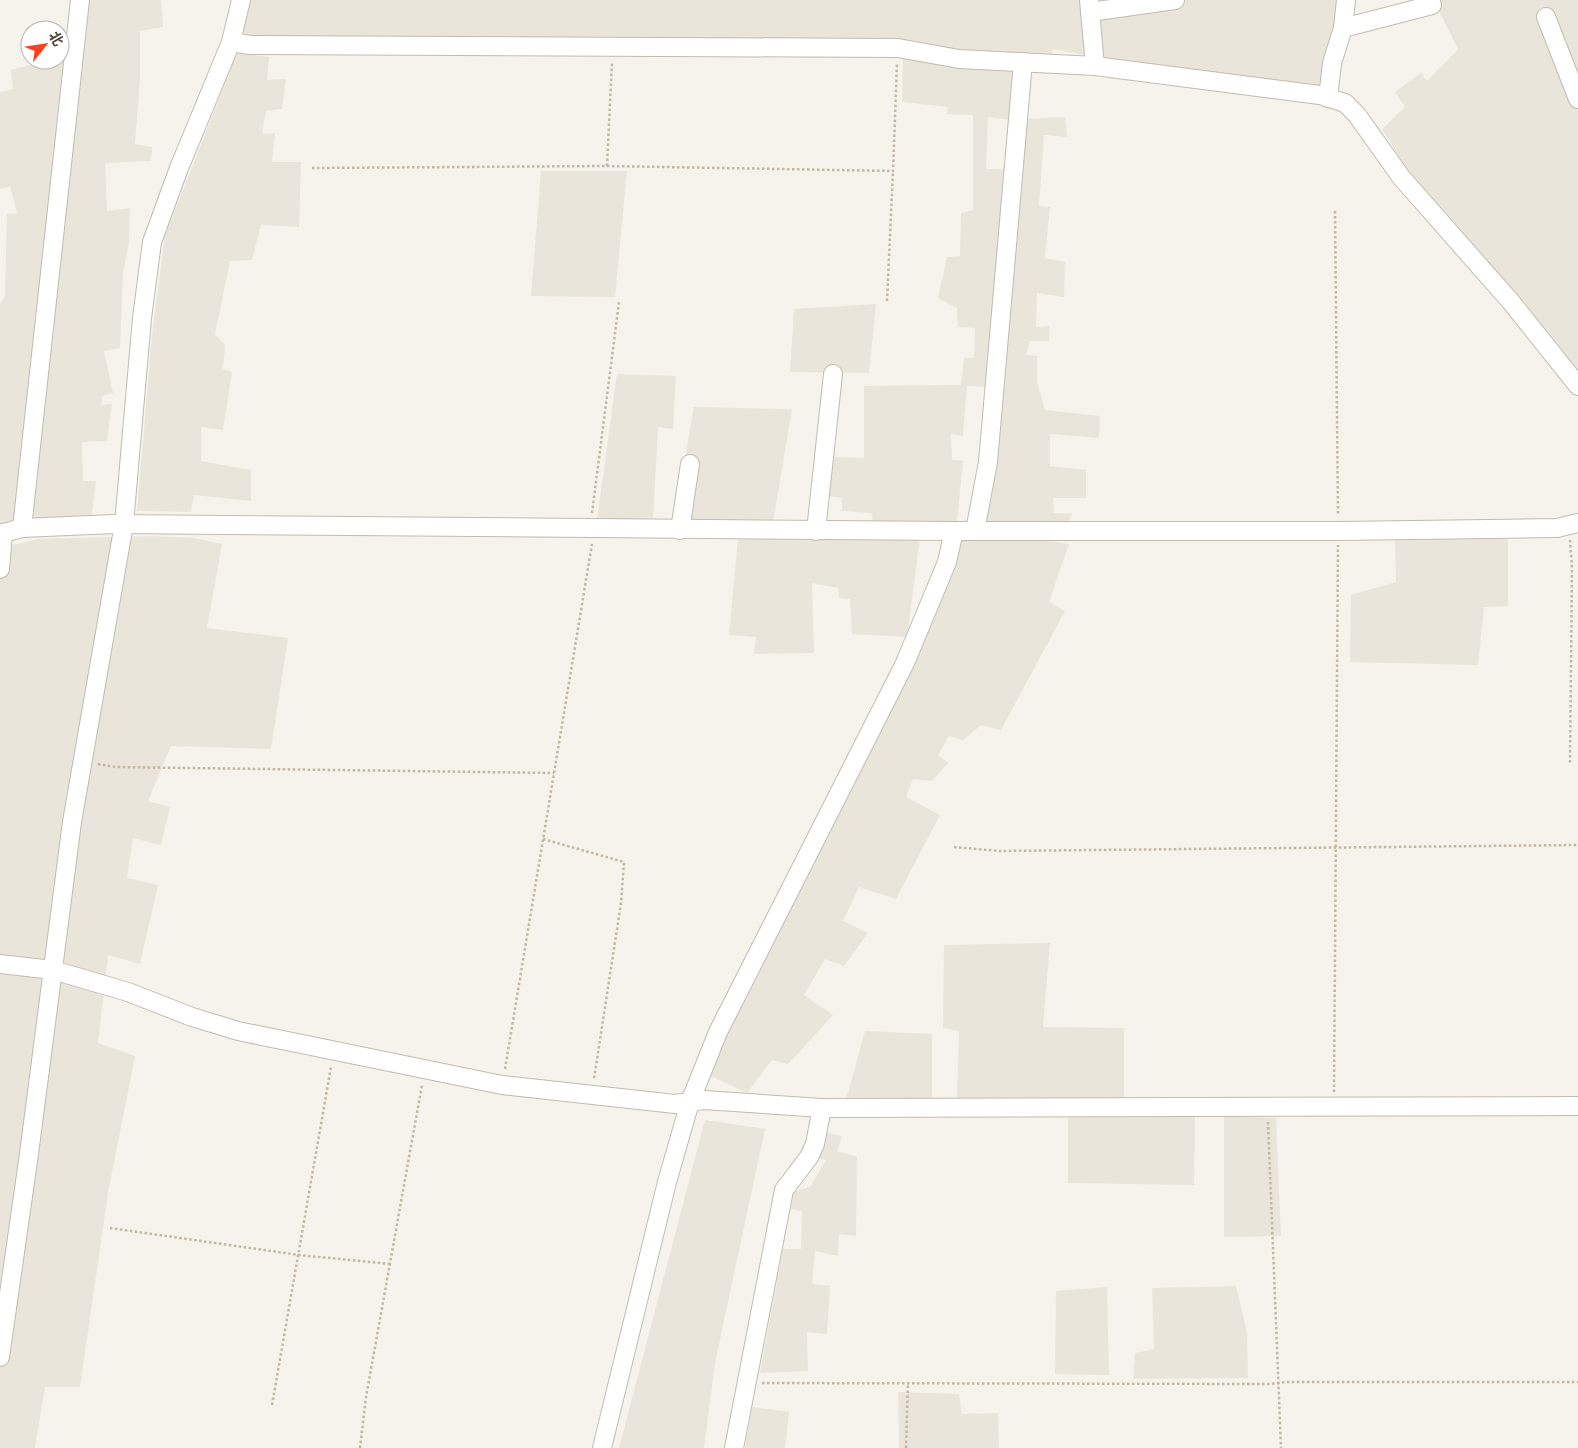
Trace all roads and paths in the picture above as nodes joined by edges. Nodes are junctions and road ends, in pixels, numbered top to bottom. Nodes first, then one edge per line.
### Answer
1 (80, 0) edge
2 (241, 0) edge
3 (1175, 0) edge
4 (1346, 0) edge
5 (1432, 5) dead end
6 (1090, 6) edge
7 (1546, 17) dead end
8 (1343, 28) junction
9 (231, 42) junction
10 (613, 47) junction
11 (898, 48) junction
12 (1023, 62) junction
13 (1095, 66) junction
14 (1328, 98) junction
15 (1578, 99) edge
16 (606, 166) junction
17 (312, 168) dead end
18 (892, 171) junction
19 (1335, 211) dead end
20 (887, 301) dead end
21 (619, 302) dead end
22 (833, 374) dead end
23 (1578, 386) edge
24 (690, 464) dead end
25 (120, 524) junction
26 (1574, 524) edge
27 (22, 528) junction
28 (591, 529) junction
29 (680, 530) junction
30 (816, 531) junction
31 (954, 531) junction
32 (975, 531) junction
33 (1338, 531) junction
34 (1, 534) edge
35 (0, 569) edge
36 (83, 762) junction
37 (1570, 763) dead end
38 (554, 773) junction
39 (543, 839) junction
40 (1578, 845) edge
41 (1337, 846) junction
42 (954, 847) dead end
43 (0, 964) edge
44 (49, 970) junction
45 (334, 1051) junction
46 (425, 1069) junction
47 (502, 1085) junction
48 (591, 1095) junction
49 (690, 1102) junction
50 (1578, 1106) edge
51 (1334, 1107) junction
52 (814, 1108) junction
53 (1268, 1108) junction
54 (110, 1228) dead end
55 (299, 1255) junction
56 (390, 1264) junction
57 (0, 1357) edge
58 (1578, 1382) edge
59 (746, 1383) junction
60 (908, 1383) junction
61 (1278, 1383) junction
62 (272, 1405) dead end
63 (360, 1448) edge
64 (602, 1448) edge
65 (734, 1448) edge
66 (906, 1448) edge
67 (1281, 1448) edge

1 - 27 street
2 - 9 street
3 - 6 street
4 - 8 street
5 - 8 street
6 - 13 street
7 - 15 street
8 - 14 street
9 - 10 street
9 - 25 street
10 - 11 street
10 - 16 path
11 - 12 street
11 - 18 path
12 - 13 street
12 - 32 street
13 - 14 street
14 - 23 street
16 - 17 path
16 - 18 path
18 - 20 path
19 - 33 path
21 - 28 path
22 - 30 street
24 - 29 street
25 - 27 street
25 - 28 street
25 - 36 street
26 - 33 street
26 - 37 path
27 - 34 street
28 - 29 street
28 - 38 path
29 - 30 street
30 - 31 street
31 - 32 street
31 - 49 street
32 - 33 street
33 - 41 path
34 - 35 street
36 - 38 path
36 - 44 street
38 - 39 path
39 - 47 path
39 - 48 path
40 - 41 path
41 - 42 path
41 - 51 path
43 - 44 street
44 - 45 street
44 - 57 street
45 - 46 street
45 - 55 path
46 - 47 street
46 - 56 path
47 - 48 street
48 - 49 street
49 - 52 street
49 - 64 street
50 - 51 street
51 - 53 street
52 - 53 street
52 - 59 street
53 - 61 path
54 - 55 path
55 - 56 path
55 - 62 path
56 - 63 path
58 - 61 path
59 - 60 path
59 - 65 street
60 - 61 path
60 - 66 path
61 - 67 path

